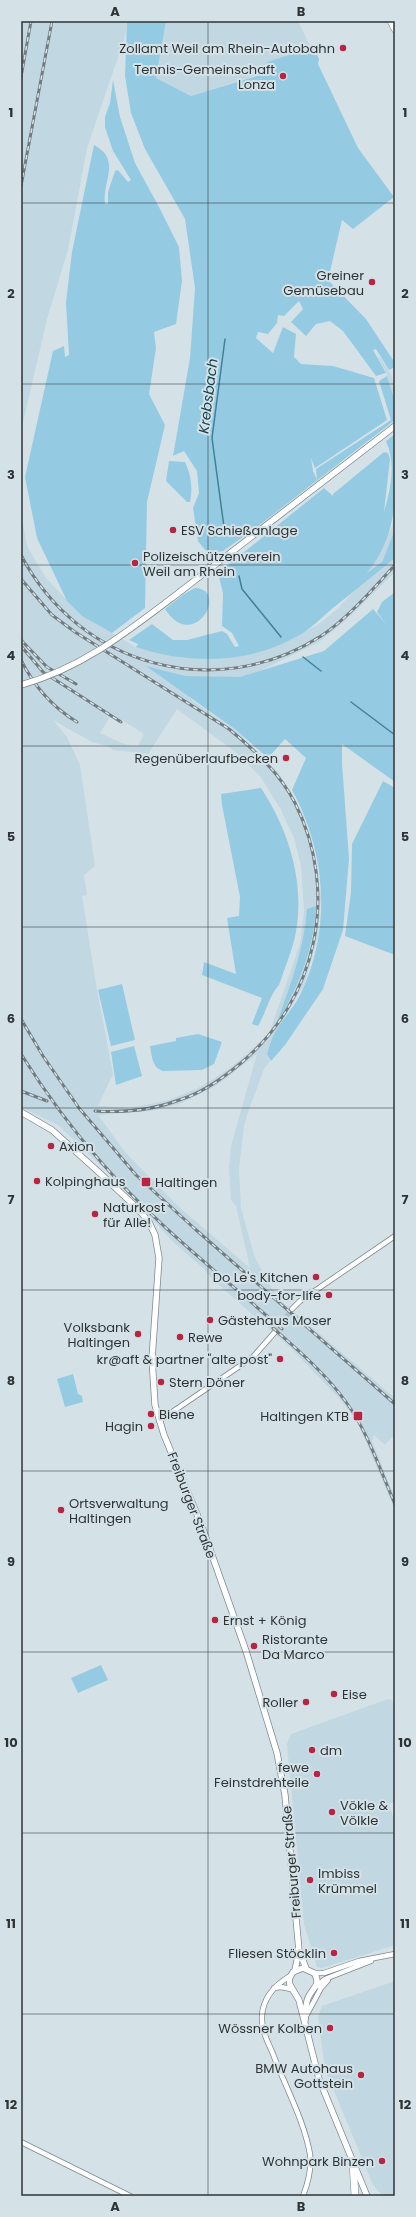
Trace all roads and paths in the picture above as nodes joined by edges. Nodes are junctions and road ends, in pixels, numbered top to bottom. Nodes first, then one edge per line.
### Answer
1 (395, 426) edge
2 (21, 685) edge
3 (21, 1112) edge
4 (395, 1236) edge
5 (292, 1309) tunnel mouth
6 (275, 1332) tunnel mouth
7 (159, 1421) junction
8 (299, 1951) junction
9 (395, 1954) edge
10 (372, 1960) junction
11 (306, 1968) junction
12 (295, 1970) junction
13 (314, 1973) junction
14 (290, 1976) junction
15 (331, 1978) junction
16 (317, 1986) junction
17 (274, 1988) junction
18 (291, 1989) junction
19 (312, 1994) junction
20 (297, 1995) junction
21 (306, 2019) junction
22 (21, 2142) edge
23 (353, 2162) junction
24 (130, 2196) edge
25 (303, 2196) edge
26 (355, 2196) edge
27 (367, 2196) edge

1 - 2 main road, bridge
3 - 7 main road, Freiburger Straße
4 - 5 street
6 - 7 street
7 - 8 main road, Freiburger Straße
8 - 11 main road, Freiburger Straße
8 - 12 main road, Freiburger Straße
9 - 10 street
10 - 13 street
10 - 15 street
11 - 12 main road
11 - 13 main road
12 - 14 main road
13 - 16 main road
14 - 17 street
14 - 18 main road
15 - 16 street
15 - 21 street
16 - 19 main road
17 - 18 street
17 - 25 street
18 - 20 main road
19 - 20 main road
19 - 21 main road
20 - 21 main road
21 - 23 main road
22 - 24 street
23 - 26 highway
23 - 27 main road

